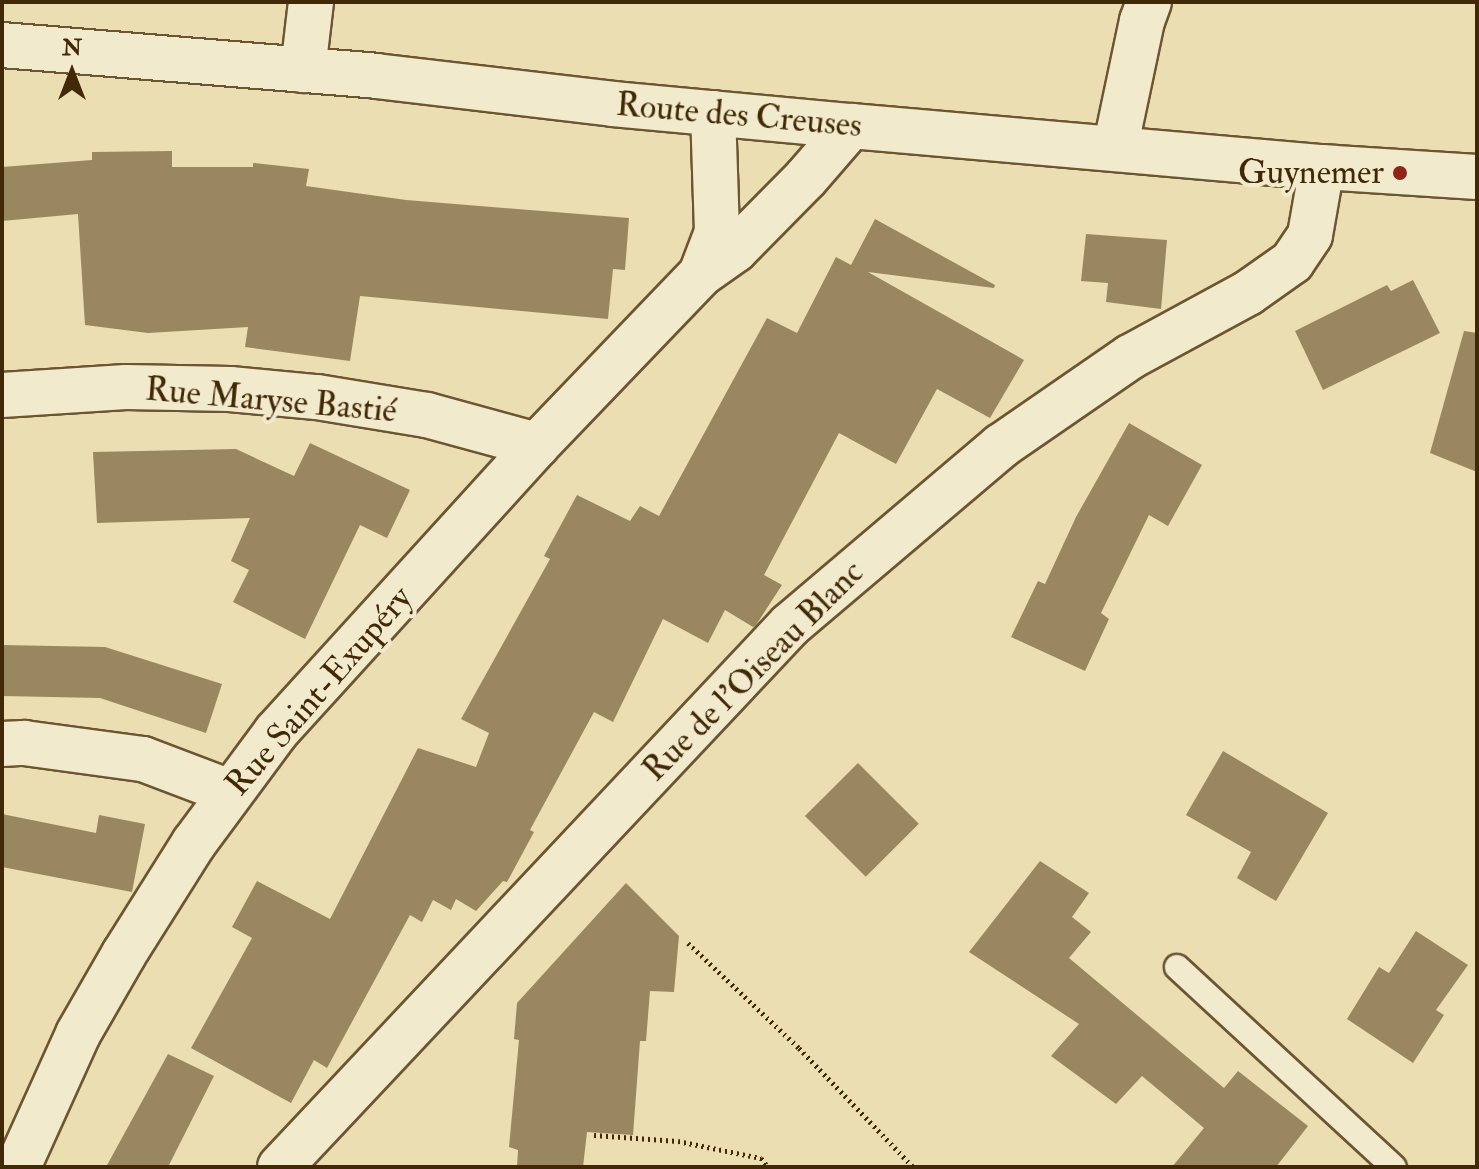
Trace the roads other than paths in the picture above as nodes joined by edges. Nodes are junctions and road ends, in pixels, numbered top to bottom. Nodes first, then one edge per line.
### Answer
1 (311, 2) edge
2 (1149, 2) edge
3 (2, 45) edge
4 (303, 70) junction
5 (713, 113) junction
6 (851, 126) junction
7 (1115, 149) junction
8 (1322, 167) junction
9 (1477, 177) edge
10 (701, 274) junction
11 (2, 395) edge
12 (537, 445) junction
13 (2, 744) edge
14 (230, 792) junction
15 (1177, 967) dead end
16 (18, 1167) edge
17 (280, 1167) edge
18 (1394, 1167) edge

1 - 4 street
2 - 7 street
3 - 4 street, Route des Creuses
4 - 5 street, Route des Creuses
5 - 6 street, Route des Creuses
5 - 10 street, Rue Saint-Exupéry
6 - 7 street, Route des Creuses
6 - 10 street, Rue Saint-Exupéry
7 - 8 street, Route des Creuses
8 - 9 street, Route des Creuses
8 - 17 street, Rue de l'Oiseau Blanc
10 - 12 street, Rue Saint-Exupéry
11 - 12 street, Rue Maryse Bastié
12 - 14 street, Rue Saint-Exupéry
13 - 14 street
14 - 16 street, Rue Saint-Exupéry
15 - 18 lane

